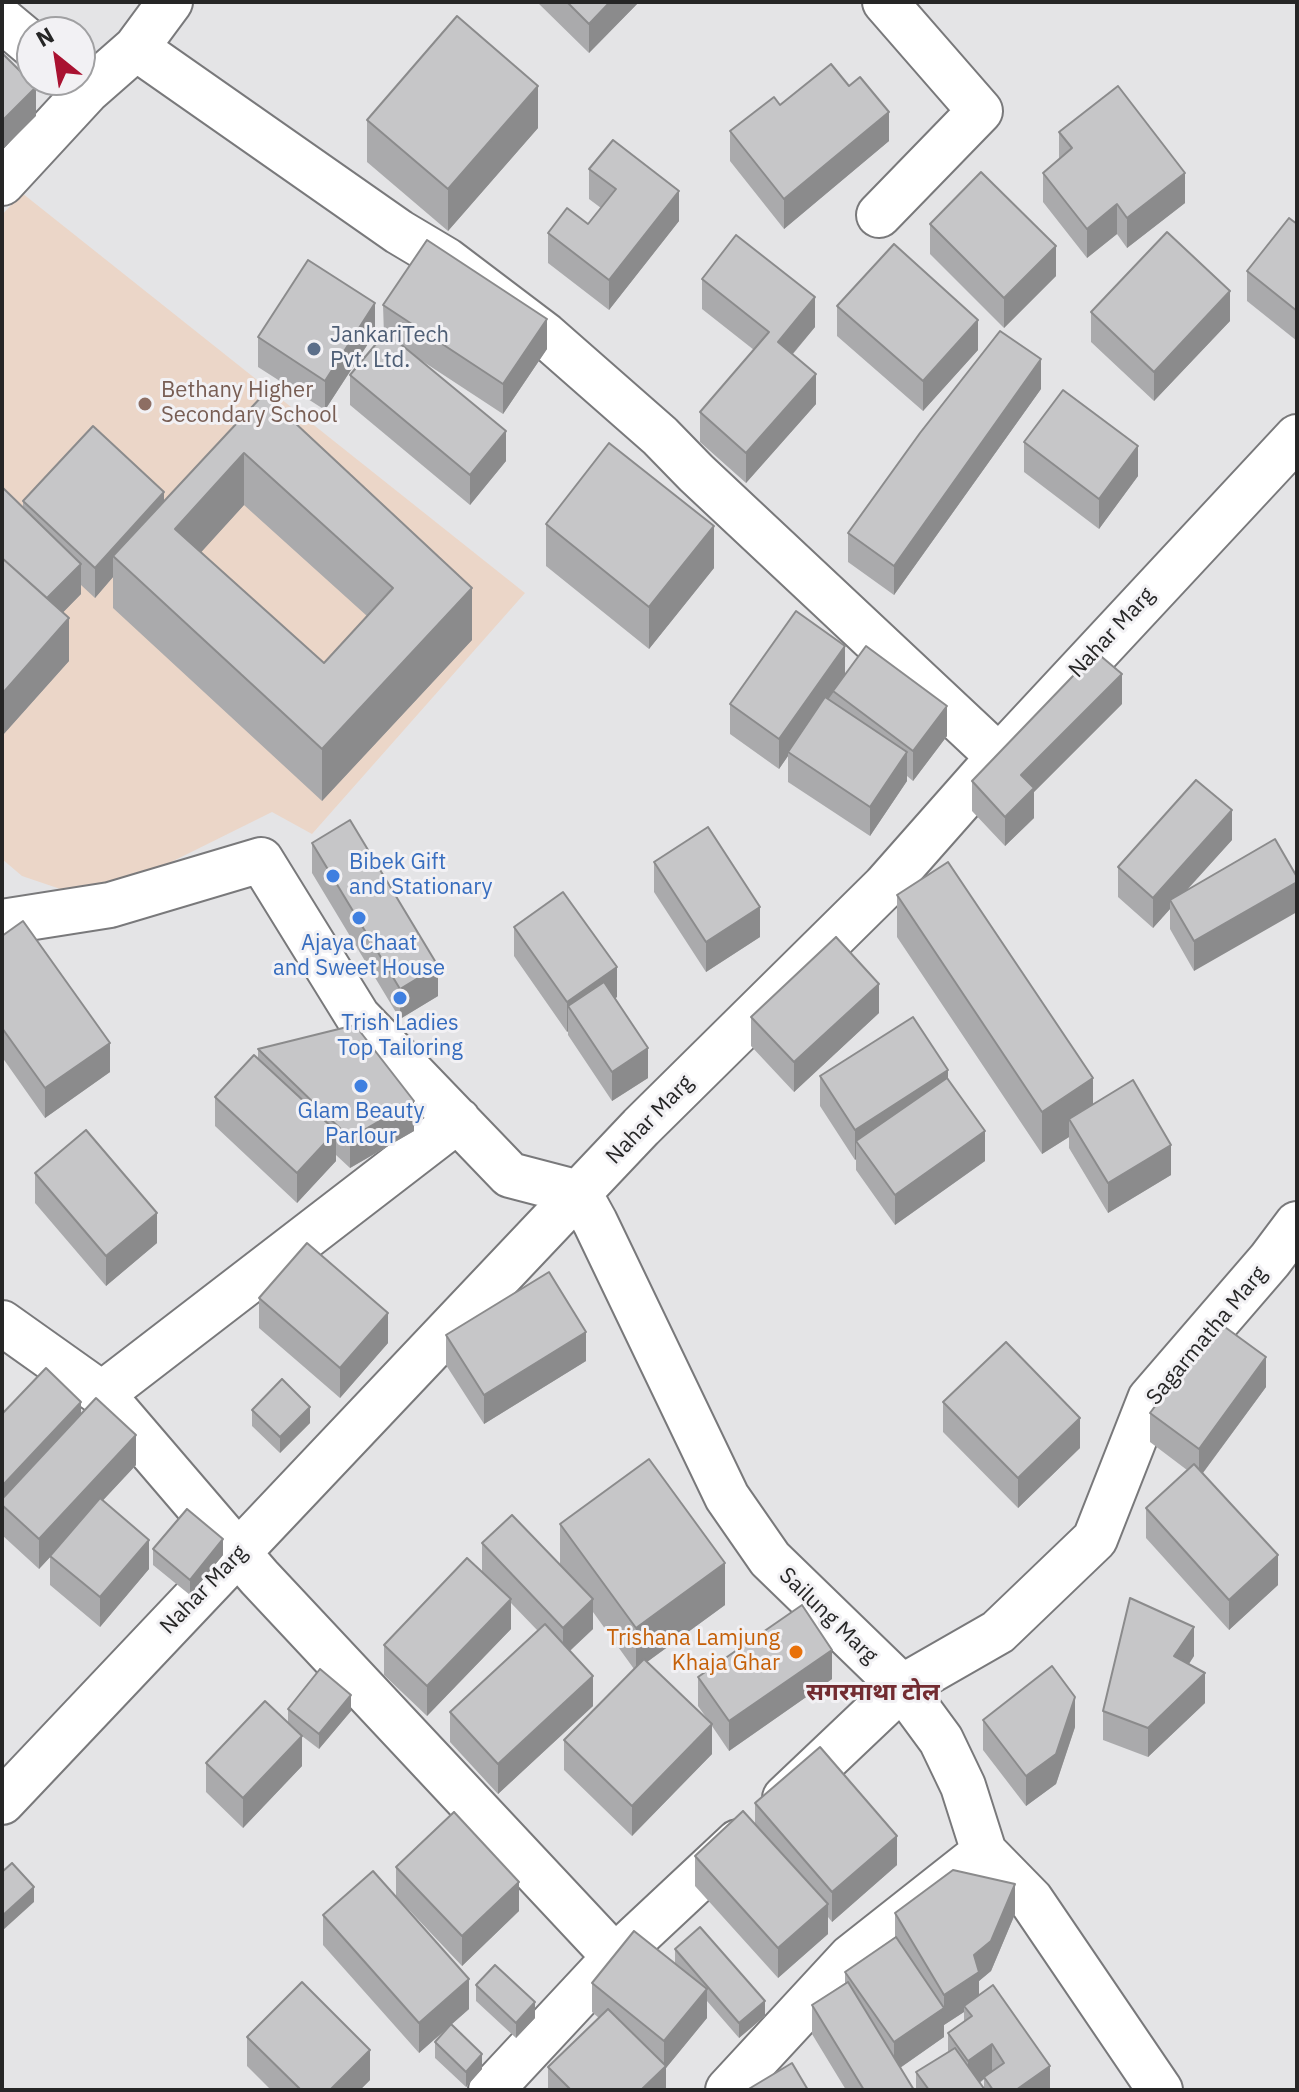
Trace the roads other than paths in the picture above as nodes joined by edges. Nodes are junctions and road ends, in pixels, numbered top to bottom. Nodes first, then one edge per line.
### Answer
1 (170, 2) edge
2 (885, 2) edge
3 (136, 48) junction
4 (96, 75) edge
5 (72, 96) edge
6 (2, 183) edge
7 (879, 215) dead end
8 (1297, 437) edge
9 (999, 757) junction
10 (2, 922) edge
11 (458, 1120) junction
12 (587, 1207) junction
13 (1297, 1224) edge
14 (2, 1323) edge
15 (102, 1394) junction
16 (249, 1565) junction
17 (902, 1687) junction
18 (2, 1802) edge
19 (984, 1852) junction
20 (615, 1957) junction
21 (491, 2090) edge
22 (728, 2090) edge
23 (1160, 2090) edge

1 - 3 street
2 - 7 street
3 - 4 street
3 - 9 street
5 - 6 street
8 - 9 street, Nahar Marg
9 - 12 street, Nahar Marg
10 - 11 street
11 - 12 street
11 - 15 street
12 - 16 street, Nahar Marg
12 - 17 street, Sailung Marg
13 - 17 street, Sagarmatha Marg
14 - 15 street
15 - 16 street
16 - 18 street, Nahar Marg
16 - 20 street
17 - 19 street, Sailung Marg
17 - 20 street, Sagarmatha Marg
19 - 22 street
19 - 23 street
20 - 21 street, Sagarmatha Marg

